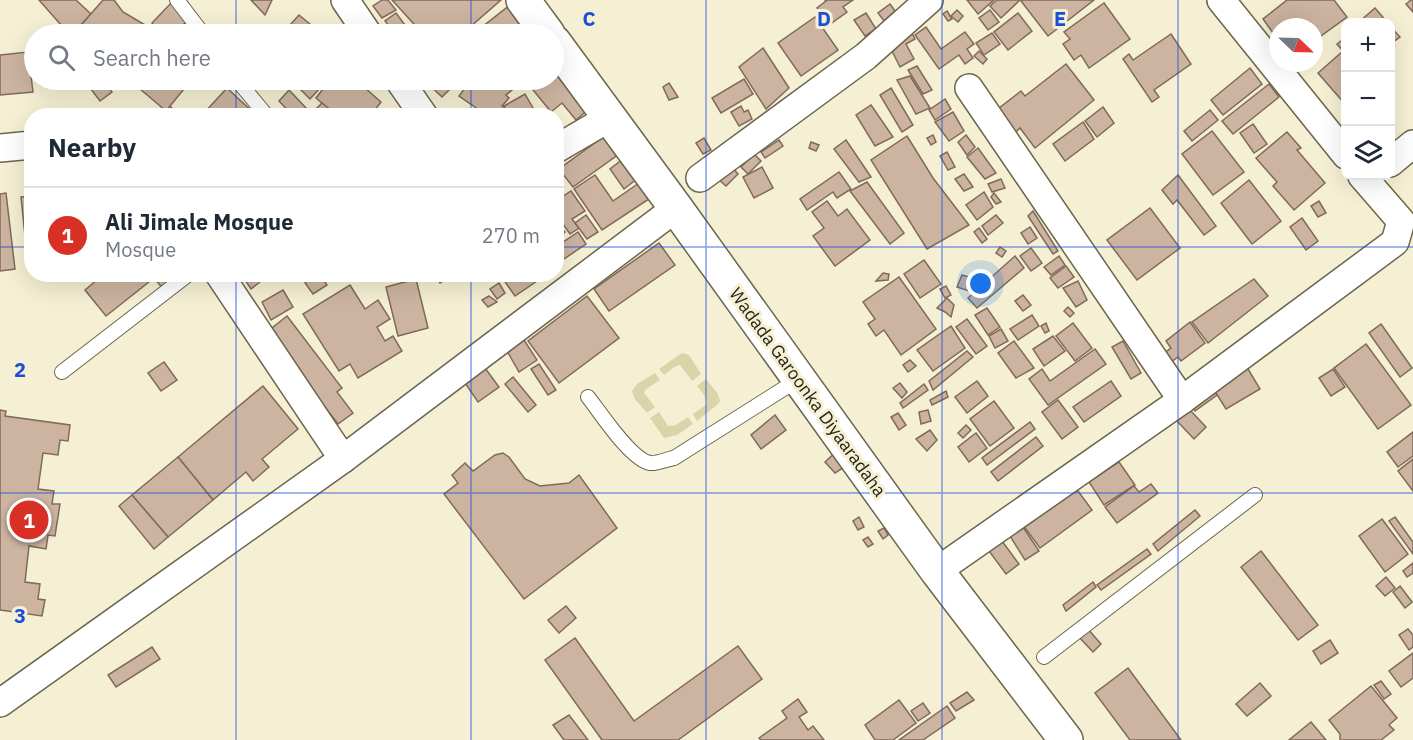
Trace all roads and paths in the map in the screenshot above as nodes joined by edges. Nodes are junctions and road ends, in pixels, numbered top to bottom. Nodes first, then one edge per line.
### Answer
1 (177, 0) edge
2 (345, 0) edge
3 (523, 0) edge
4 (929, 0) edge
5 (1221, 0) edge
6 (195, 24) edge
7 (361, 24) edge
8 (541, 24) edge
9 (564, 56) edge
10 (969, 88) dead end
11 (245, 90) edge
12 (406, 90) edge
13 (260, 108) edge
14 (418, 108) edge
15 (609, 118) junction
16 (564, 144) edge
17 (1413, 144) edge
18 (24, 146) edge
19 (0, 148) edge
20 (1341, 149) edge
21 (1395, 159) edge
22 (700, 178) dead end
23 (1370, 180) edge
24 (676, 208) junction
25 (179, 282) edge
26 (224, 282) edge
27 (62, 372) dead end
28 (799, 379) junction
29 (588, 396) dead end
30 (1182, 400) junction
31 (343, 459) junction
32 (1255, 495) dead end
33 (938, 571) junction
34 (1044, 657) dead end
35 (0, 703) edge
36 (1060, 738) edge

1 - 6 lane
2 - 7 street
3 - 8 main road
4 - 22 street
5 - 20 street
9 - 15 main road, Wadada Garoonka Diyaaradaha
10 - 30 street
11 - 13 lane
12 - 14 street
15 - 16 street
15 - 24 main road, Wadada Garoonka Diyaaradaha
17 - 21 street
18 - 19 street
23 - 30 street
24 - 28 main road, Wadada Garoonka Diyaaradaha
24 - 31 street
25 - 27 lane
26 - 31 street
28 - 29 lane
28 - 33 main road, Wadada Garoonka Diyaaradaha
30 - 33 street
31 - 35 street
32 - 34 lane
33 - 36 main road, Wadada Garoonka Diyaaradaha

